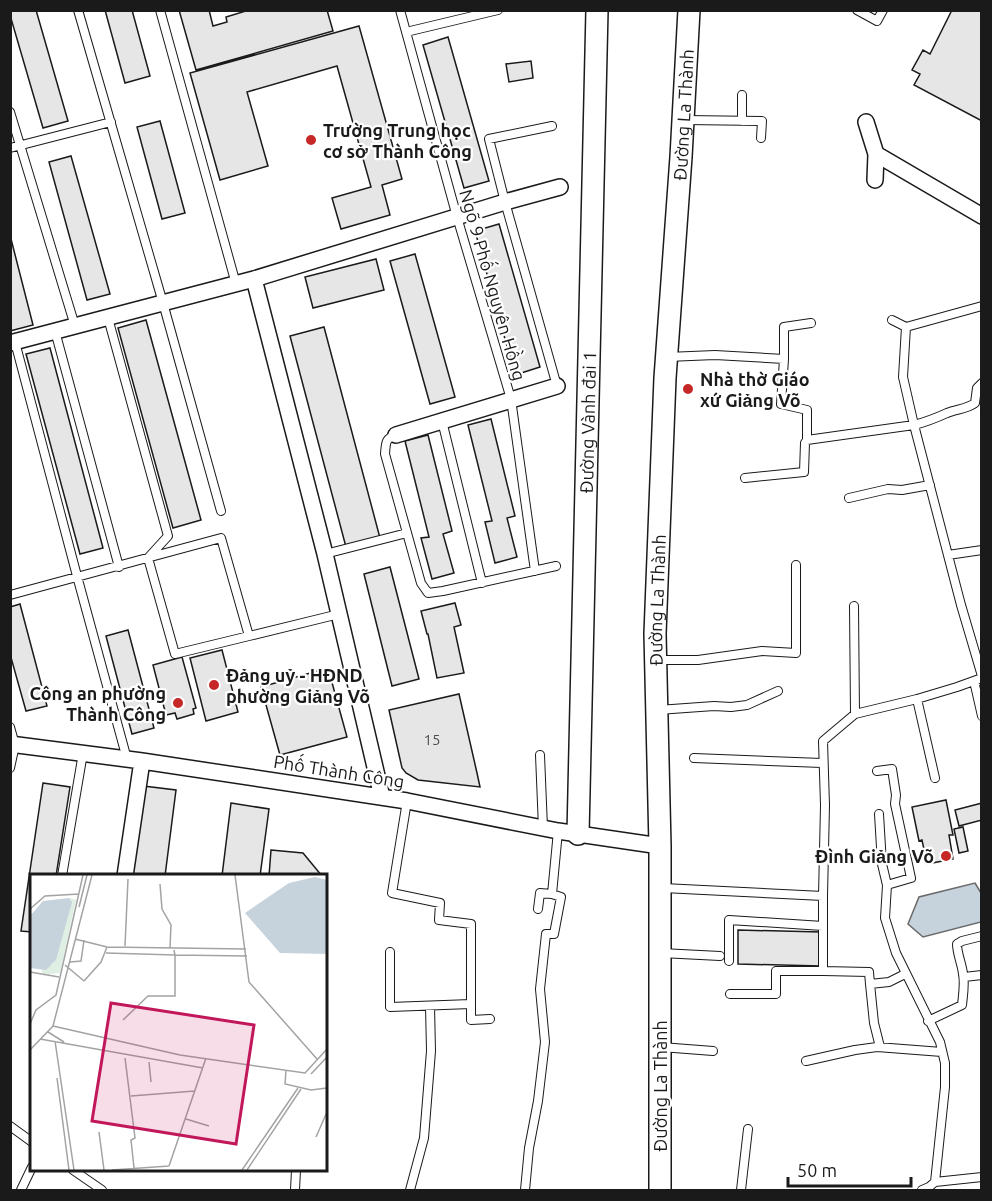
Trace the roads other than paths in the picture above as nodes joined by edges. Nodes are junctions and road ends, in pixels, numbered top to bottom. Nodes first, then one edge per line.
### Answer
1 (78, 10) edge
2 (160, 10) edge
3 (400, 10) edge
4 (498, 10) edge
5 (597, 10) edge
6 (689, 10) edge
7 (857, 10) edge
8 (883, 10) edge
9 (406, 32) junction
10 (742, 95) dead end
11 (10, 112) edge
12 (683, 120) junction
13 (742, 121) junction
14 (111, 122) junction
15 (866, 122) dead end
16 (552, 126) dead end
17 (761, 138) dead end
18 (20, 144) junction
19 (10, 148) edge
20 (876, 154) junction
21 (875, 180) dead end
22 (560, 187) dead end
23 (505, 202) junction
24 (981, 216) edge
25 (457, 217) junction
26 (254, 279) junction
27 (236, 284) junction
28 (163, 303) junction
29 (981, 306) edge
30 (108, 318) junction
31 (892, 320) dead end
32 (811, 323) dead end
33 (75, 326) junction
34 (906, 327) junction
35 (55, 331) junction
36 (13, 343) edge
37 (667, 357) junction
38 (784, 358) junction
39 (981, 383) edge
40 (557, 386) joint
41 (511, 399) junction
42 (442, 421) junction
43 (914, 425) junction
44 (396, 435) joint
45 (807, 440) junction
46 (745, 478) dead end
47 (930, 485) junction
48 (849, 498) dead end
49 (221, 511) dead end
50 (407, 533) junction
51 (981, 550) edge
52 (325, 554) junction
53 (948, 555) junction
54 (148, 558) junction
55 (796, 565) dead end
56 (556, 566) dead end
57 (119, 567) junction
58 (535, 571) junction
59 (77, 576) junction
60 (482, 583) junction
61 (10, 595) edge
62 (854, 606) dead end
63 (339, 614) junction
64 (249, 636) junction
65 (655, 660) junction
66 (979, 679) edge
67 (778, 691) dead end
68 (917, 699) junction
69 (657, 710) junction
70 (855, 714) junction
71 (981, 716) edge
72 (10, 727) edge
73 (13, 744) edge
74 (83, 753) junction
75 (540, 755) dead end
76 (694, 758) dead end
77 (135, 760) junction
78 (822, 763) junction
79 (10, 768) edge
80 (877, 771) dead end
81 (935, 778) dead end
82 (382, 797) junction
83 (407, 801) junction
84 (879, 814) dead end
85 (560, 831) junction
86 (660, 846) junction
87 (62, 874) edge
88 (125, 874) edge
89 (887, 885) junction
90 (660, 888) junction
91 (552, 894) junction
92 (823, 896) junction
93 (538, 909) dead end
94 (823, 926) junction
95 (981, 936) edge
96 (390, 952) dead end
97 (660, 953) junction
98 (720, 956) dead end
99 (729, 961) dead end
100 (823, 971) junction
101 (905, 974) junction
102 (981, 975) edge
103 (964, 977) junction
104 (870, 984) junction
105 (730, 994) dead end
106 (471, 1004) junction
107 (430, 1006) junction
108 (490, 1019) dead end
109 (928, 1021) junction
110 (660, 1047) junction
111 (880, 1047) junction
112 (713, 1051) dead end
113 (942, 1052) junction
114 (806, 1061) dead end
115 (10, 1126) edge
116 (748, 1130) dead end
117 (30, 1141) edge
118 (30, 1171) edge
119 (74, 1171) edge
120 (296, 1171) edge
121 (981, 1177) edge
122 (935, 1182) junction
123 (21, 1191) edge
124 (102, 1191) edge
125 (296, 1191) edge
126 (411, 1191) edge
127 (525, 1191) edge
128 (660, 1191) edge
129 (741, 1191) edge
130 (922, 1191) edge

1 - 14 lane
2 - 27 lane
3 - 9 lane, Ngõ 9 Phố Nguyên Hồng
4 - 9 lane
5 - 85 main road, Đường Vành đai 1
6 - 12 main road, Đường La Thành
7 - 8 lane
9 - 25 lane, Ngõ 9 Phố Nguyên Hồng
10 - 13 lane
11 - 18 lane
12 - 13 lane
12 - 37 main road, Đường La Thành
13 - 17 lane
14 - 18 lane
14 - 28 lane
15 - 20 street
16 - 23 lane
18 - 19 lane
18 - 33 lane
20 - 21 street
20 - 24 street
22 - 23 street
23 - 25 street
23 - 40 lane
25 - 26 street
25 - 41 lane, Ngõ 9 Phố Nguyên Hồng
26 - 27 street
26 - 52 street
27 - 28 street
28 - 30 street
28 - 49 lane
29 - 34 lane
30 - 33 street
30 - 54 lane
31 - 34 lane
32 - 38 lane
33 - 35 street
34 - 43 lane
35 - 36 street
35 - 57 lane
36 - 59 lane
37 - 38 lane
37 - 65 main road, Đường La Thành
38 - 45 lane
39 - 43 lane
40 - 41 street
41 - 42 street
41 - 58 lane, Ngõ 9 Phố Nguyên Hồng
42 - 44 street
42 - 60 lane
43 - 45 lane
43 - 47 lane
44 - 50 lane
45 - 46 lane
47 - 48 lane
47 - 53 lane
50 - 52 lane
50 - 60 lane
51 - 53 lane
52 - 63 street
53 - 66 lane
54 - 57 lane
54 - 64 lane
54 - 64 lane
55 - 65 lane
56 - 58 lane
57 - 59 lane
58 - 60 lane
59 - 61 lane
59 - 77 lane
62 - 70 lane
63 - 64 lane
63 - 82 street
65 - 69 main road, Đường La Thành
66 - 68 lane
66 - 71 lane
67 - 69 lane
68 - 70 lane
68 - 81 lane
69 - 86 main road, Đường La Thành
70 - 78 lane
72 - 73 lane
73 - 74 street, Phố Thành Công
73 - 79 lane
74 - 77 street, Phố Thành Công
74 - 87 lane
75 - 85 lane
76 - 78 lane
77 - 82 street, Phố Thành Công
77 - 88 street
78 - 92 lane
80 - 89 lane
82 - 83 street, Phố Thành Công
83 - 85 street, Phố Thành Công
83 - 106 lane
84 - 89 lane
85 - 86 street, Phố Thành Công
85 - 91 lane
86 - 90 main road, Đường La Thành
89 - 101 lane
90 - 92 lane
90 - 97 main road, Đường La Thành
91 - 93 lane
91 - 127 lane
92 - 94 lane
94 - 99 lane
94 - 100 lane
95 - 103 lane
96 - 107 lane
97 - 98 lane
97 - 110 main road, Đường La Thành
100 - 104 lane
100 - 105 lane
101 - 104 lane
101 - 109 lane
102 - 103 lane
103 - 109 lane
104 - 111 lane
106 - 107 lane
106 - 108 lane
107 - 126 lane
109 - 113 lane
110 - 112 lane
110 - 128 main road, Đường La Thành
111 - 113 lane
111 - 114 lane
113 - 122 lane
115 - 117 lane
116 - 129 lane
118 - 123 lane
119 - 124 lane
120 - 125 lane
121 - 122 lane
122 - 130 lane

